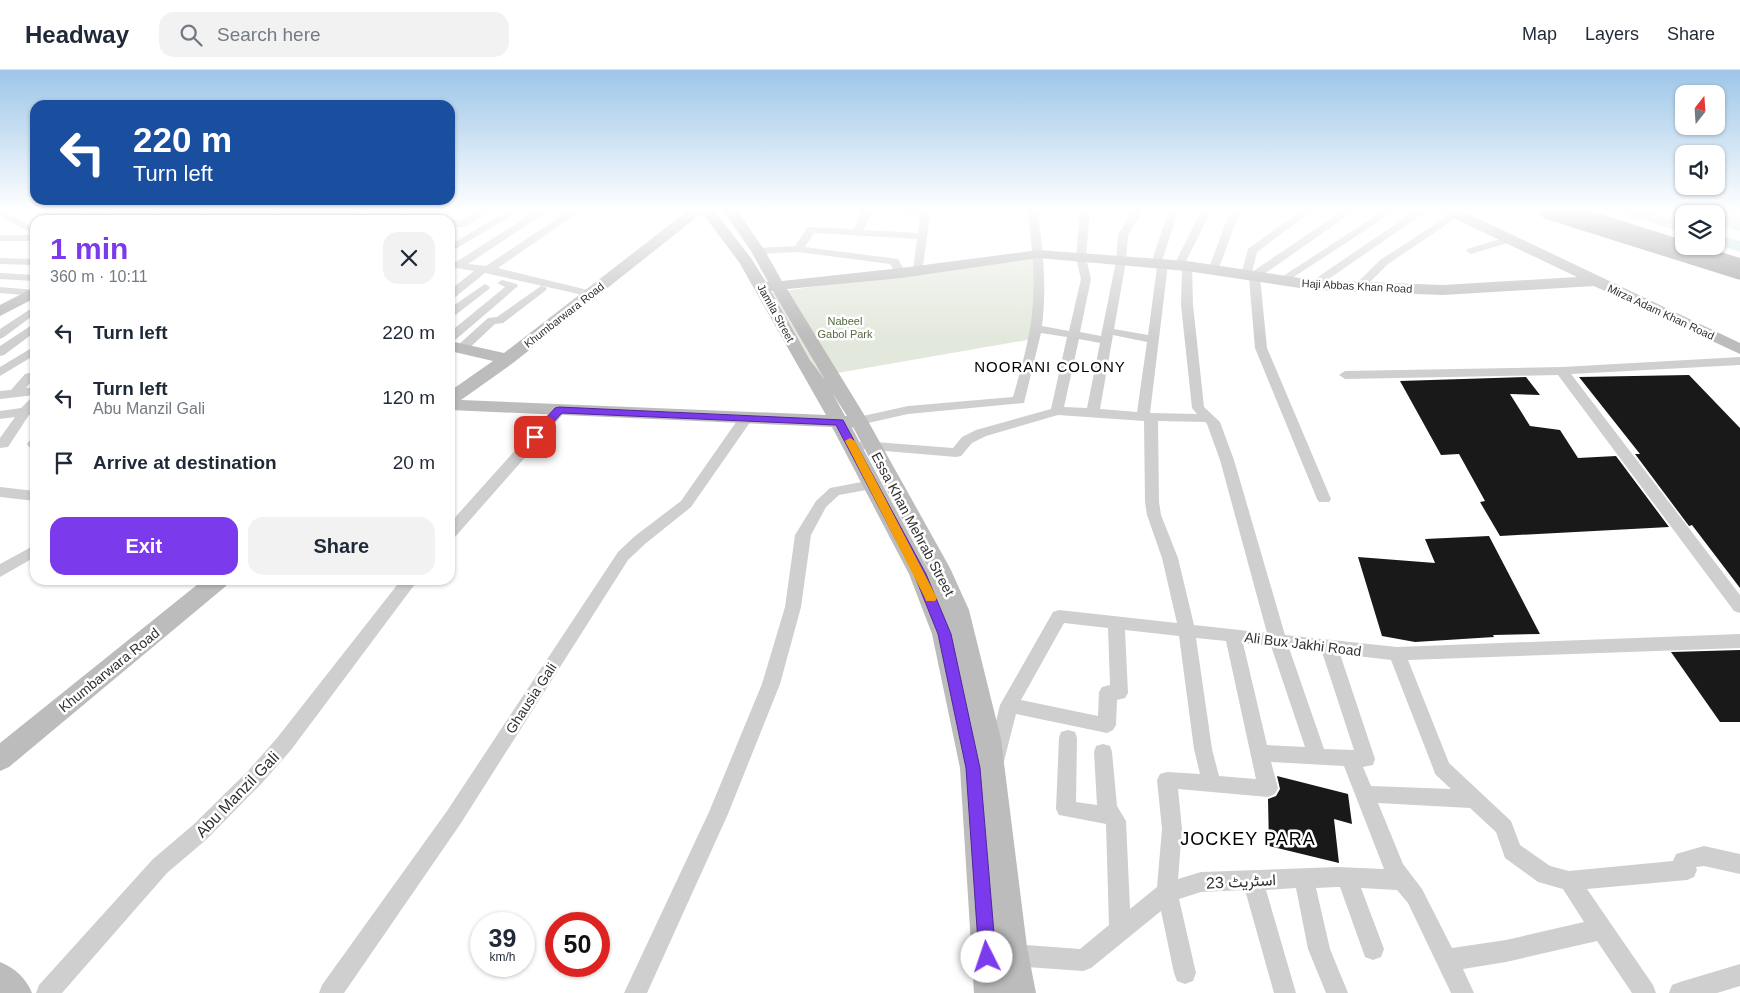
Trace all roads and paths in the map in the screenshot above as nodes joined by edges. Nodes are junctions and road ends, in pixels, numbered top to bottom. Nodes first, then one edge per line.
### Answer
1 (22, 252) edge
2 (474, 252) edge
3 (513, 252) edge
4 (645, 252) edge
5 (741, 252) edge
6 (758, 252) edge
7 (823, 252) edge
8 (920, 252) edge
9 (1081, 252) edge
10 (1121, 252) edge
11 (1163, 252) edge
12 (1189, 252) edge
13 (1220, 252) edge
14 (1252, 252) edge
15 (1286, 252) edge
16 (1326, 252) edge
17 (1362, 252) edge
18 (1398, 252) edge
19 (1533, 252) edge
20 (1545, 252) edge
21 (1684, 252) edge
22 (1039, 254) junction
23 (1081, 258) junction
24 (4, 261) edge
25 (1121, 261) junction
26 (30, 262) edge
27 (455, 263) edge
28 (455, 264) edge
29 (1160, 264) junction
30 (1183, 266) junction
31 (486, 270) junction
32 (918, 270) junction
33 (1213, 270) junction
34 (1740, 270) edge
35 (901, 273) junction
36 (0, 276) edge
37 (1250, 276) junction
38 (1282, 280) junction
39 (1594, 280) junction
40 (502, 283) dead end
41 (1313, 285) junction
42 (485, 287) dead end
43 (770, 287) junction
44 (1358, 287) junction
45 (542, 289) dead end
46 (0, 290) edge
47 (455, 292) edge
48 (30, 293) edge
49 (592, 294) junction
50 (30, 295) edge
51 (30, 298) edge
52 (30, 302) edge
53 (455, 310) edge
54 (0, 311) edge
55 (1036, 329) junction
56 (30, 330) edge
57 (0, 335) edge
58 (1074, 335) junction
59 (1107, 336) junction
60 (1152, 338) junction
61 (1740, 340) edge
62 (455, 343) edge
63 (455, 343) edge
64 (455, 344) edge
65 (1740, 350) edge
66 (0, 353) edge
67 (30, 354) edge
68 (30, 355) edge
69 (507, 359) junction
70 (1740, 361) edge
71 (1562, 371) junction
72 (0, 372) edge
73 (1344, 375) dead end
74 (29, 377) dead end
75 (30, 392) edge
76 (15, 394) junction
77 (0, 395) edge
78 (455, 395) edge
79 (455, 405) edge
80 (559, 410) junction
81 (1057, 411) junction
82 (30, 412) edge
83 (1093, 412) junction
84 (0, 415) edge
85 (1147, 417) junction
86 (746, 418) junction
87 (1208, 418) junction
88 (855, 433) junction
89 (0, 444) edge
90 (872, 485) junction
91 (0, 492) edge
92 (30, 495) edge
93 (1324, 499) dead end
94 (455, 527) edge
95 (30, 553) edge
96 (0, 570) edge
97 (212, 585) edge
98 (406, 585) edge
99 (1740, 607) edge
100 (1116, 622) junction
101 (1187, 630) junction
102 (1233, 636) junction
103 (1278, 641) junction
104 (1740, 641) edge
105 (1330, 647) junction
106 (1397, 654) junction
107 (1008, 706) junction
108 (1068, 738) dead end
109 (1103, 752) dead end
110 (1260, 753) junction
111 (1318, 757) junction
112 (1350, 758) junction
113 (0, 759) edge
114 (983, 774) junction
115 (1211, 782) junction
116 (1364, 794) junction
117 (1474, 799) junction
118 (1112, 816) junction
119 (1738, 865) edge
120 (1347, 877) junction
121 (1304, 878) junction
122 (1253, 880) junction
123 (1402, 880) junction
124 (1569, 881) junction
125 (1167, 892) junction
126 (1601, 929) junction
127 (1120, 931) junction
128 (1373, 949) dead end
129 (1014, 955) junction
130 (1446, 960) junction
131 (1185, 973) dead end
132 (1740, 975) edge
133 (0, 978) edge
134 (16, 993) edge
135 (47, 993) edge
136 (330, 993) edge
137 (636, 993) edge
138 (990, 993) edge
139 (1020, 993) edge
140 (1285, 993) edge
141 (1337, 993) edge
142 (1462, 993) edge
143 (1645, 993) edge
144 (1680, 993) edge

1 - 24 street
2 - 27 street
3 - 31 street
4 - 49 main road, Khumbarwara Road
5 - 43 main road, Jamila Street
6 - 43 main road, Essa Khan Mehrab Street
7 - 35 street
8 - 32 street
9 - 23 street
10 - 25 street
11 - 29 street
12 - 30 street
13 - 33 street
14 - 37 street
15 - 37 street
16 - 38 street
17 - 41 street
18 - 44 street
19 - 39 main road, Mirza Adam Khan Road
20 - 61 main road, Mirza Adam Khan Road
21 - 34 highway, bridge
22 - 23 main road, Haji Abbas Khan Road
22 - 32 main road, Haji Abbas Khan Road
22 - 55 street
23 - 25 main road, Haji Abbas Khan Road
23 - 58 street
24 - 26 street
25 - 29 main road, Haji Abbas Khan Road
25 - 59 street
28 - 31 street
29 - 30 main road, Haji Abbas Khan Road
29 - 60 street
30 - 33 main road, Haji Abbas Khan Road
30 - 87 street
31 - 47 street
31 - 49 street
32 - 35 main road, Haji Abbas Khan Road
33 - 37 main road, Haji Abbas Khan Road
35 - 43 main road, Haji Abbas Khan Road
36 - 48 street
37 - 38 main road, Haji Abbas Khan Road
37 - 93 street
38 - 41 main road, Haji Abbas Khan Road
39 - 44 main road, Haji Abbas Khan Road
39 - 65 main road, Mirza Adam Khan Road
40 - 62 street
41 - 44 main road, Haji Abbas Khan Road
42 - 53 street
43 - 88 main road, Essa Khan Mehrab Street
45 - 63 street
46 - 50 street
49 - 69 main road, Khumbarwara Road
51 - 54 main road
52 - 57 street
55 - 58 street
55 - 88 street
56 - 66 street
58 - 59 street
58 - 81 street
59 - 60 street
59 - 83 street
60 - 85 street
64 - 69 main road
66 - 67 street
68 - 72 street
69 - 78 main road, Khumbarwara Road
70 - 71 street
71 - 73 street
71 - 99 street
74 - 76 street
75 - 76 street
76 - 77 street
79 - 80 main road
80 - 86 main road
80 - 94 street
81 - 83 street
81 - 88 street
82 - 84 street
82 - 89 street
83 - 85 street
85 - 87 street
85 - 101 street
86 - 88 main road
86 - 136 street, Ghausia Gali
87 - 103 street
88 - 90 main road, Essa Khan Mehrab Street
88 - 114 main road, Essa Khan Mehrab Street
90 - 114 main road, Essa Khan Mehrab Street
90 - 137 street
91 - 92 street
95 - 96 street
97 - 113 main road, Khumbarwara Road
98 - 135 street, Abu Manzil Gali
100 - 101 street, Ali Bux Jakhi Road
100 - 107 street, Ali Bux Jakhi Road
100 - 107 street
101 - 102 street, Ali Bux Jakhi Road
101 - 115 street
102 - 103 street, Ali Bux Jakhi Road
102 - 110 street
103 - 105 street, Ali Bux Jakhi Road
103 - 111 street
104 - 106 street, Ali Bux Jakhi Road
105 - 106 street, Ali Bux Jakhi Road
105 - 112 street
106 - 117 street
107 - 114 street, Ali Bux Jakhi Road
108 - 118 street
109 - 118 street
110 - 111 street
110 - 115 street
111 - 112 street
112 - 116 street
114 - 129 main road, Essa Khan Mehrab Street
114 - 138 main road, Essa Khan Mehrab Street
115 - 125 street
116 - 117 street
116 - 123 street
117 - 124 street
118 - 127 street
119 - 124 street
120 - 121 street, اسٹریٹ 23
120 - 123 street, اسٹریٹ 23
120 - 128 street
121 - 122 street, اسٹریٹ 23
121 - 141 street
122 - 125 street, اسٹریٹ 23
122 - 140 street
123 - 130 street
124 - 126 street
125 - 127 street, اسٹریٹ 23
125 - 131 street
126 - 130 street
126 - 143 street
127 - 129 street, اسٹریٹ 23
129 - 139 main road, Essa Khan Mehrab Street
130 - 142 street
132 - 144 street
133 - 134 main road

